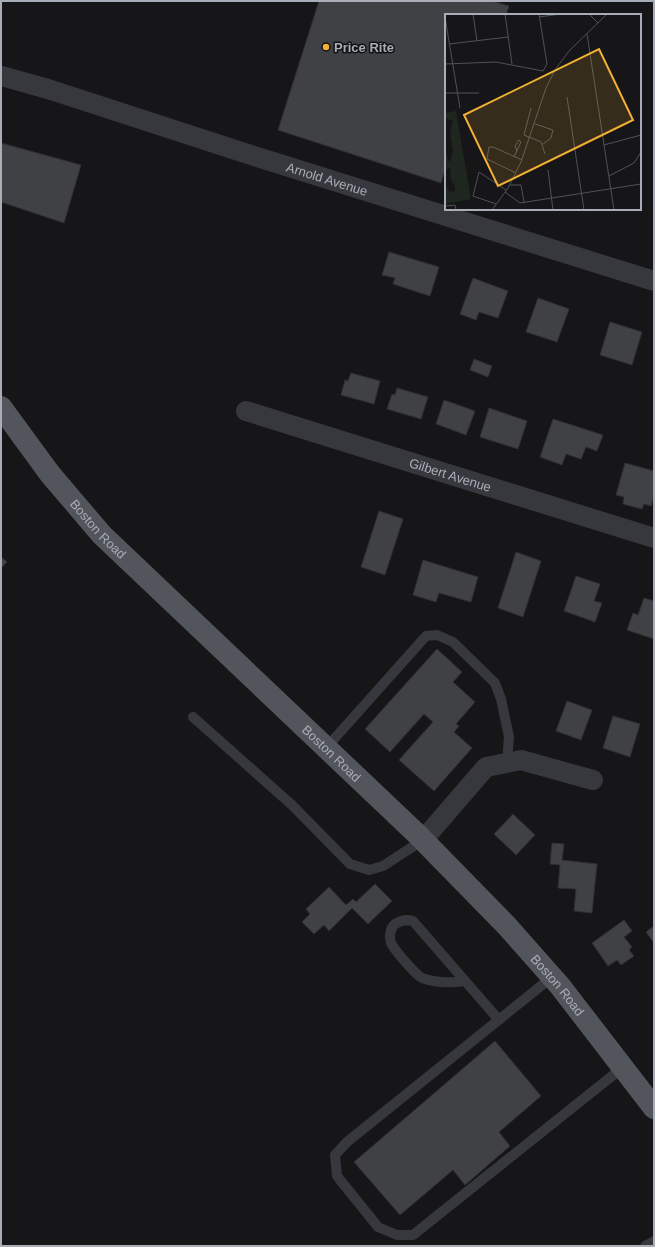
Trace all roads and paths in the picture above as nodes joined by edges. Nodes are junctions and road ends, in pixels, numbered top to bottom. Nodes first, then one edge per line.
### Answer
1 (1, 76) edge
2 (654, 281) edge
3 (1, 408) edge
4 (246, 412) dead end
5 (654, 538) edge
6 (193, 717) dead end
7 (326, 748) junction
8 (507, 763) junction
9 (593, 780) dead end
10 (423, 840) junction
11 (552, 977) junction
12 (465, 981) junction
13 (499, 1020) junction
14 (622, 1068) junction
15 (654, 1108) edge
16 (654, 1241) edge
17 (645, 1246) edge

1 - 2 street, Arnold Avenue
3 - 7 main road, Boston Road
4 - 5 street, Gilbert Avenue
6 - 10 lane
7 - 8 lane
7 - 10 main road, Boston Road
8 - 9 street
8 - 10 street
10 - 11 main road, Boston Road
11 - 13 lane
11 - 14 main road, Boston Road
12 - 12 lane
12 - 13 lane
13 - 14 lane
14 - 15 main road, Boston Road
16 - 17 lane

